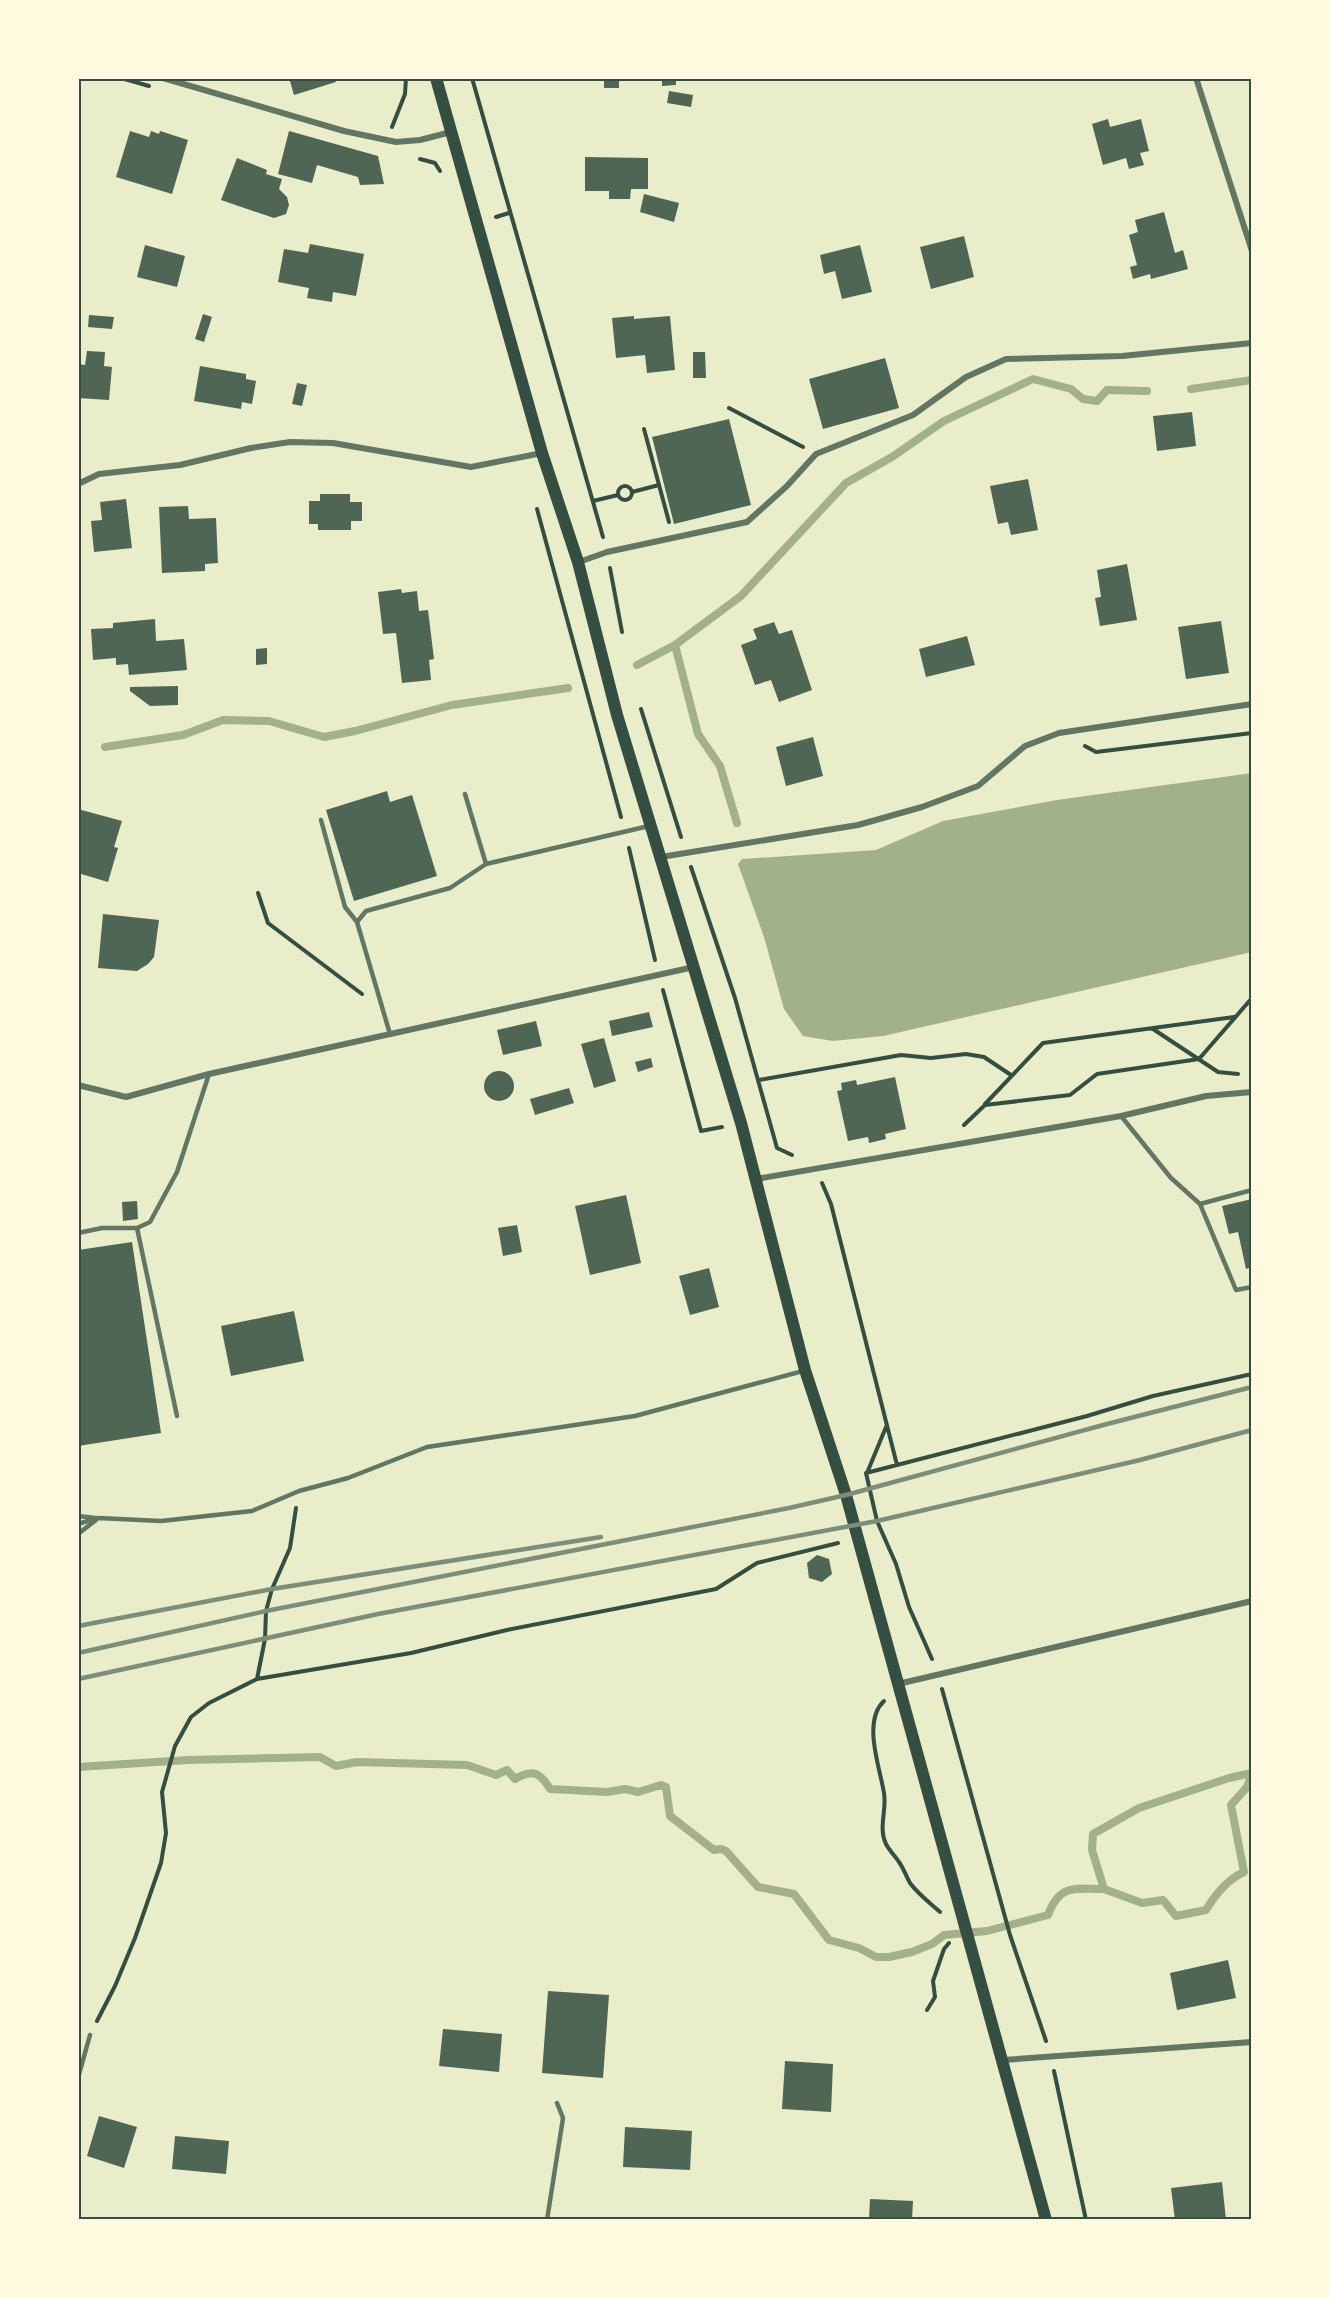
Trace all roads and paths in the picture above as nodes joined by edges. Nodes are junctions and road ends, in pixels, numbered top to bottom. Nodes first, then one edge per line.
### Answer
1 (163, 78) edge
2 (406, 78) edge
3 (436, 78) edge
4 (472, 78) edge
5 (1196, 78) edge
6 (451, 132) junction
7 (388, 140) junction
8 (1252, 251) edge
9 (1252, 343) edge
10 (729, 408) dead end
11 (644, 429) dead end
12 (810, 451) dead end
13 (542, 453) junction
14 (78, 484) edge
15 (659, 485) junction
16 (632, 492) junction
17 (618, 495) junction
18 (535, 500) dead end
19 (593, 501) junction
20 (669, 526) dead end
21 (607, 552) junction
22 (578, 562) junction
23 (622, 632) dead end
24 (1252, 704) edge
25 (641, 709) dead end
26 (1252, 733) edge
27 (1077, 742) dead end
28 (465, 794) dead end
29 (321, 820) dead end
30 (652, 825) junction
31 (626, 833) junction
32 (686, 852) junction
33 (661, 857) junction
34 (632, 859) dead end
35 (486, 864) junction
36 (258, 893) dead end
37 (357, 922) junction
38 (656, 964) dead end
39 (694, 967) junction
40 (363, 995) dead end
41 (1252, 998) edge
42 (667, 1004) dead end
43 (1234, 1017) junction
44 (1153, 1028) junction
45 (390, 1034) junction
46 (1198, 1059) junction
47 (209, 1074) junction
48 (1245, 1074) dead end
49 (1011, 1075) junction
50 (759, 1080) junction
51 (78, 1085) edge
52 (1252, 1092) edge
53 (985, 1105) junction
54 (1121, 1116) junction
55 (725, 1126) dead end
56 (962, 1127) dead end
57 (816, 1168) junction
58 (755, 1179) junction
59 (1252, 1190) edge
60 (1200, 1204) junction
61 (137, 1228) junction
62 (78, 1233) edge
63 (1252, 1287) edge
64 (805, 1370) junction
65 (1252, 1374) edge
66 (177, 1416) dead end
67 (887, 1426) junction
68 (897, 1465) junction
69 (866, 1473) junction
70 (299, 1491) junction
71 (78, 1516) edge
72 (98, 1518) junction
73 (78, 1524) edge
74 (78, 1534) edge
75 (857, 1539) junction
76 (1252, 1601) edge
77 (939, 1675) junction
78 (256, 1678) junction
79 (897, 1684) junction
80 (944, 1916) dead end
81 (950, 1942) dead end
82 (927, 2010) dead end
83 (90, 2035) joint
84 (1252, 2042) edge
85 (1051, 2055) junction
86 (1003, 2060) junction
87 (78, 2078) edge
88 (557, 2103) dead end
89 (547, 2220) edge
90 (1046, 2220) edge
91 (1086, 2220) edge

1 - 7 street
2 - 7 path
3 - 6 main road
4 - 19 path
5 - 8 street
6 - 7 street
6 - 13 main road
9 - 21 street
10 - 12 path
11 - 15 path
13 - 14 street
13 - 22 main road
15 - 16 path
15 - 20 path
16 - 17 path
16 - 17 path
17 - 19 path
18 - 31 path
19 - 21 path
21 - 22 street
21 - 23 path
22 - 30 main road
24 - 32 street
25 - 32 path
26 - 27 path
28 - 35 lane
29 - 37 lane
30 - 31 lane
30 - 33 main road
31 - 35 lane
32 - 33 street
32 - 50 path
33 - 39 main road
34 - 38 path
35 - 37 lane
36 - 40 path
37 - 45 lane
39 - 45 street
39 - 58 main road
41 - 43 path
42 - 55 path
43 - 44 path
43 - 46 path
44 - 46 path
44 - 49 path
45 - 47 street
46 - 48 path
46 - 53 path
47 - 51 street
47 - 61 lane
49 - 50 path
49 - 53 path
50 - 57 path
52 - 54 street
53 - 56 path
54 - 57 street
54 - 60 lane
57 - 58 street
57 - 67 path
58 - 64 main road
59 - 60 lane
60 - 63 lane
61 - 62 lane
61 - 66 lane
64 - 70 lane
64 - 75 main road
65 - 68 path
67 - 68 path
67 - 69 path
68 - 69 path
69 - 77 path
70 - 72 lane
70 - 78 path
71 - 72 lane
72 - 73 lane
72 - 74 lane
75 - 78 path
75 - 79 main road
76 - 77 street
77 - 79 street
77 - 85 path
78 - 83 path
79 - 80 path
79 - 86 main road
81 - 82 path
83 - 87 lane
84 - 85 street
85 - 86 street
85 - 91 path
86 - 90 main road
88 - 89 lane

